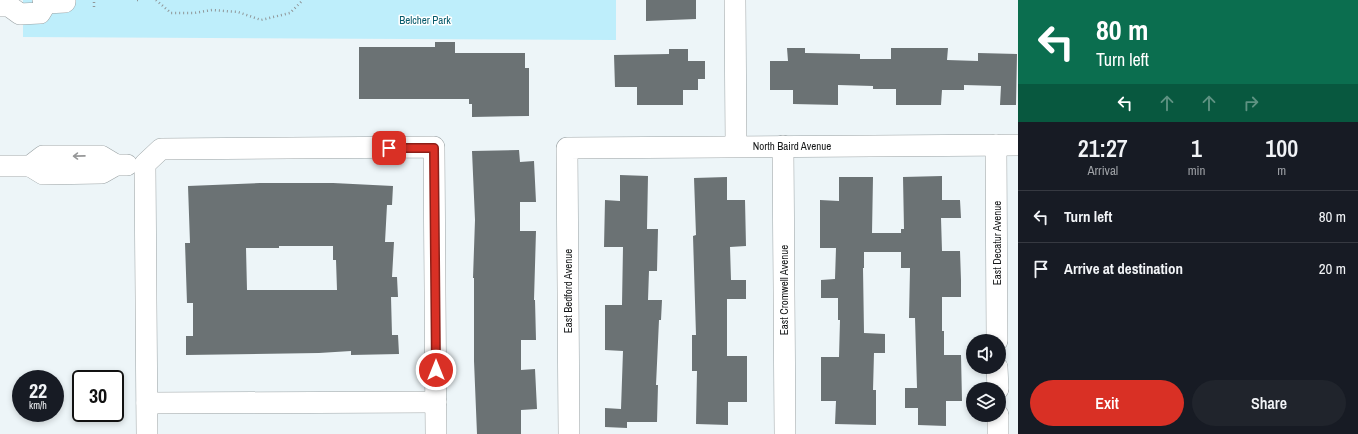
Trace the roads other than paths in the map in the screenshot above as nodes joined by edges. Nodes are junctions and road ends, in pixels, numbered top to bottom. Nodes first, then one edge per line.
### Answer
1 (735, 0) edge
2 (52, 1) edge
3 (8, 4) edge
4 (996, 145) junction
5 (1018, 145) edge
6 (736, 146) junction
7 (783, 146) junction
8 (567, 148) joint
9 (145, 164) junction
10 (0, 166) edge
11 (997, 334) edge
12 (436, 402) junction
13 (147, 403) junction
14 (998, 422) edge
15 (147, 434) edge
16 (436, 434) edge
17 (569, 434) edge
18 (785, 434) edge
19 (998, 434) edge

1 - 6 street
2 - 3 street
4 - 5 street, North Baird Avenue
4 - 7 street, North Baird Avenue
4 - 11 street, East Decatur Avenue
6 - 7 street, North Baird Avenue
6 - 8 street, North Baird Avenue
7 - 18 street, East Cromwell Avenue
8 - 17 street, East Bedford Avenue
9 - 10 street
9 - 12 street
9 - 13 street
12 - 13 street
12 - 16 street
13 - 15 street
14 - 19 street

